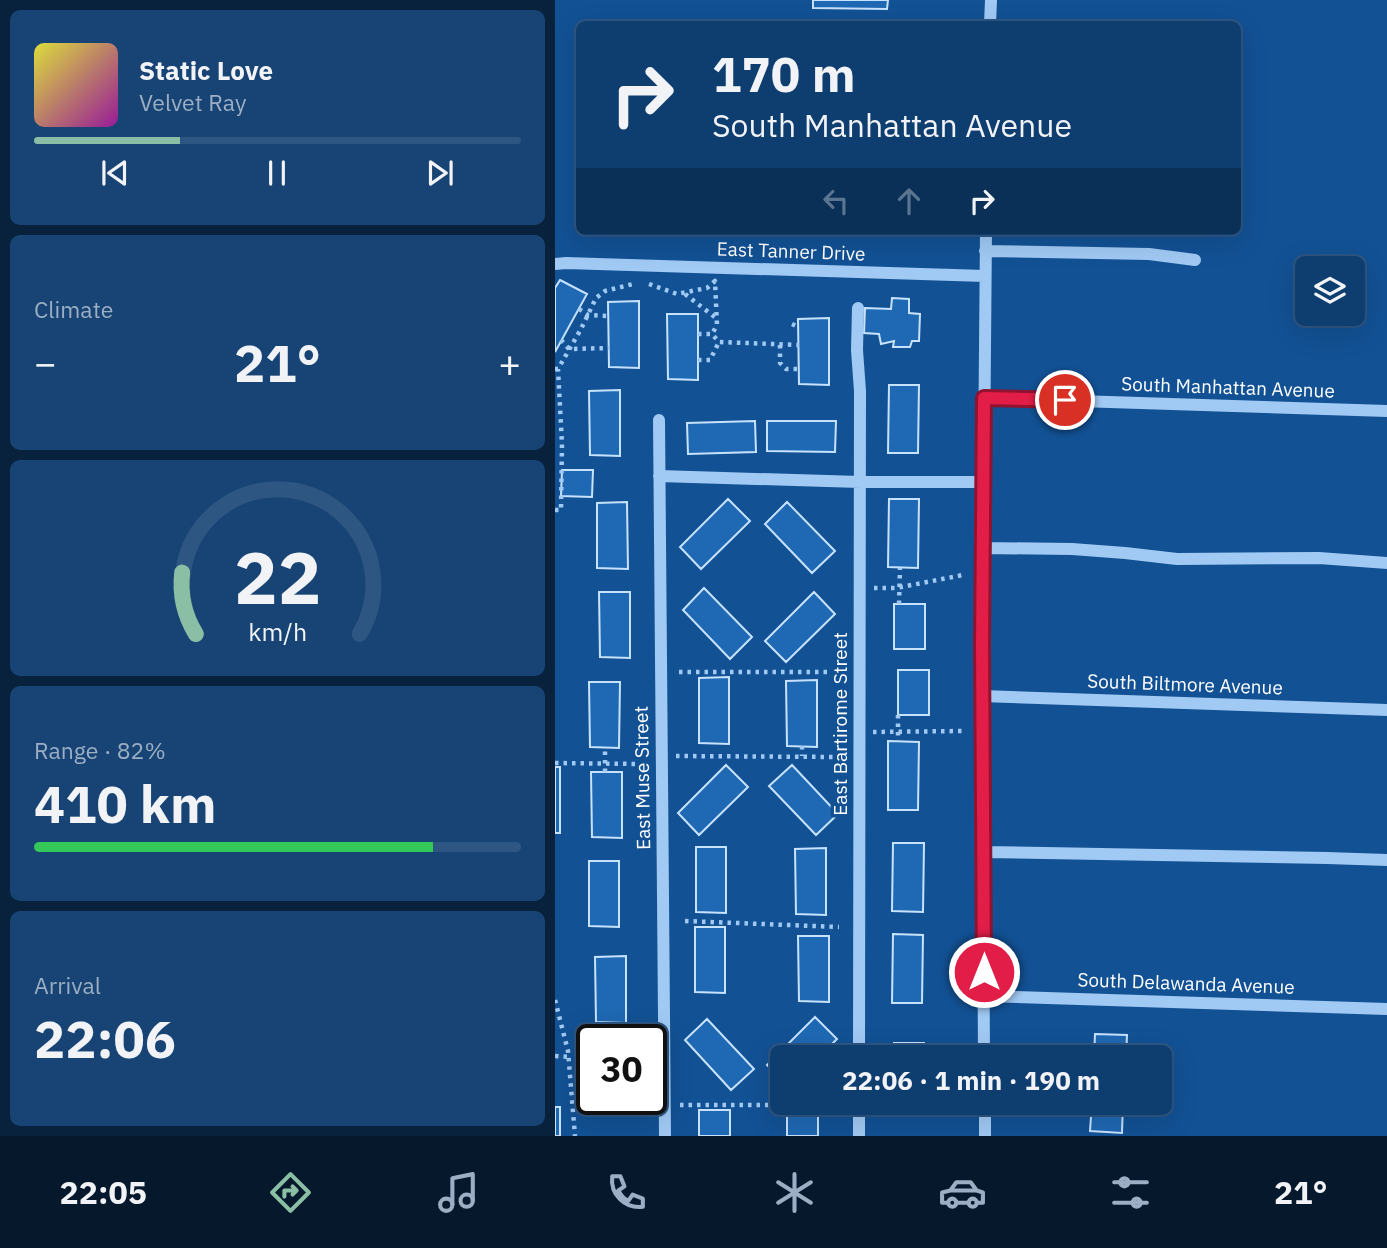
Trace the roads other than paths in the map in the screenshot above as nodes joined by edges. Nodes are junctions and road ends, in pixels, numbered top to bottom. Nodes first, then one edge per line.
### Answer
1 (991, 0) edge
2 (990, 21) edge
3 (986, 235) edge
4 (985, 251) junction
5 (1195, 260) dead end
6 (555, 264) edge
7 (985, 276) junction
8 (858, 309) dead end
9 (984, 398) junction
10 (1387, 411) edge
11 (659, 421) dead end
12 (659, 476) junction
13 (860, 482) junction
14 (983, 482) junction
15 (983, 548) junction
16 (1387, 563) edge
17 (982, 696) junction
18 (1387, 710) edge
19 (983, 852) junction
20 (1387, 860) edge
21 (984, 996) junction
22 (1387, 1009) edge
23 (859, 1045) edge
24 (984, 1045) edge
25 (859, 1115) edge
26 (985, 1115) edge
27 (665, 1136) edge
28 (859, 1136) edge
29 (985, 1136) edge

1 - 2 street
3 - 4 street
4 - 5 street
4 - 7 street
6 - 7 street, East Tanner Drive
7 - 9 street
8 - 13 street, East Bartirome Street
9 - 10 street, South Manhattan Avenue
9 - 14 street
11 - 12 street, East Muse Street
12 - 13 street
12 - 27 street, East Muse Street
13 - 14 street
13 - 23 street, East Bartirome Street
14 - 15 street
15 - 16 street
15 - 17 street
17 - 18 street, South Biltmore Avenue
17 - 19 street
19 - 20 street
19 - 21 street
21 - 22 street, South Delawanda Avenue
21 - 24 street
25 - 28 street
26 - 29 street

